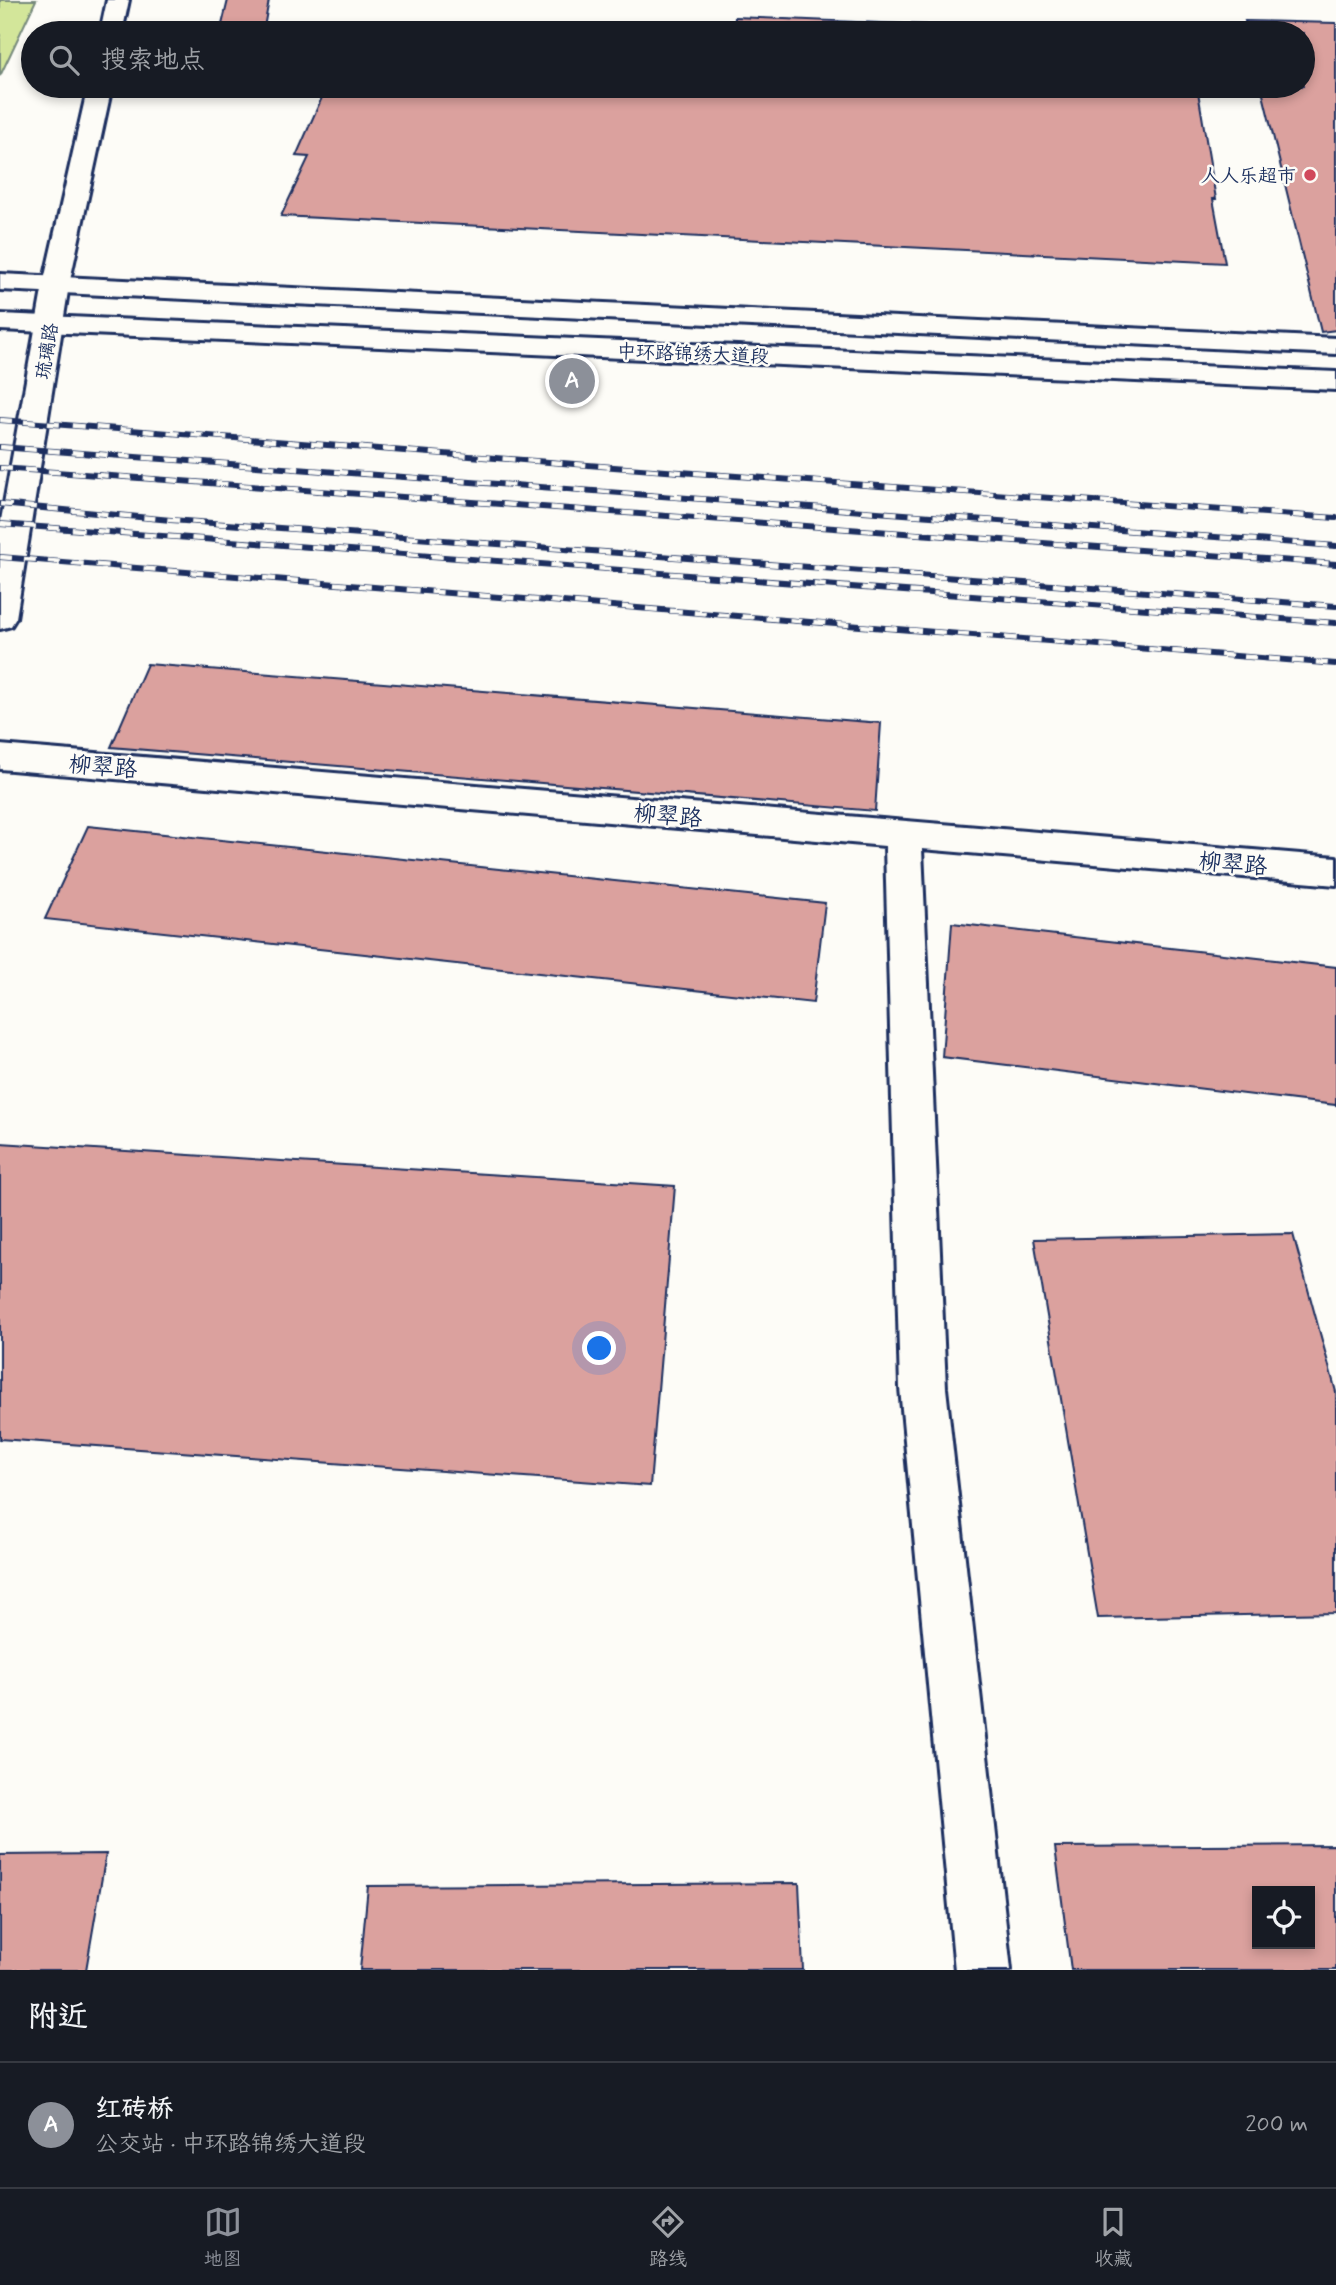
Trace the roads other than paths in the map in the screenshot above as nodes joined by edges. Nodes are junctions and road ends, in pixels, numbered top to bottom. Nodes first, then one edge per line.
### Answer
1 (118, 0) edge
2 (114, 21) edge
3 (97, 98) edge
4 (0, 282) edge
5 (56, 285) junction
6 (0, 322) edge
7 (51, 325) junction
8 (1336, 346) edge
9 (1336, 381) edge
10 (0, 618) edge
11 (0, 757) edge
12 (903, 835) junction
13 (1336, 871) edge
14 (983, 1970) edge

1 - 2 street
3 - 5 street, 琉璃路
4 - 5 street, 中环路锦绣大道段
5 - 7 street, 琉璃路
5 - 8 street, 中环路锦绣大道段
6 - 7 street, 中环路锦绣大道段
7 - 9 street, 中环路锦绣大道段
7 - 10 street, 琉璃路
11 - 12 street, 柳翠路
12 - 13 street, 柳翠路
12 - 14 street

